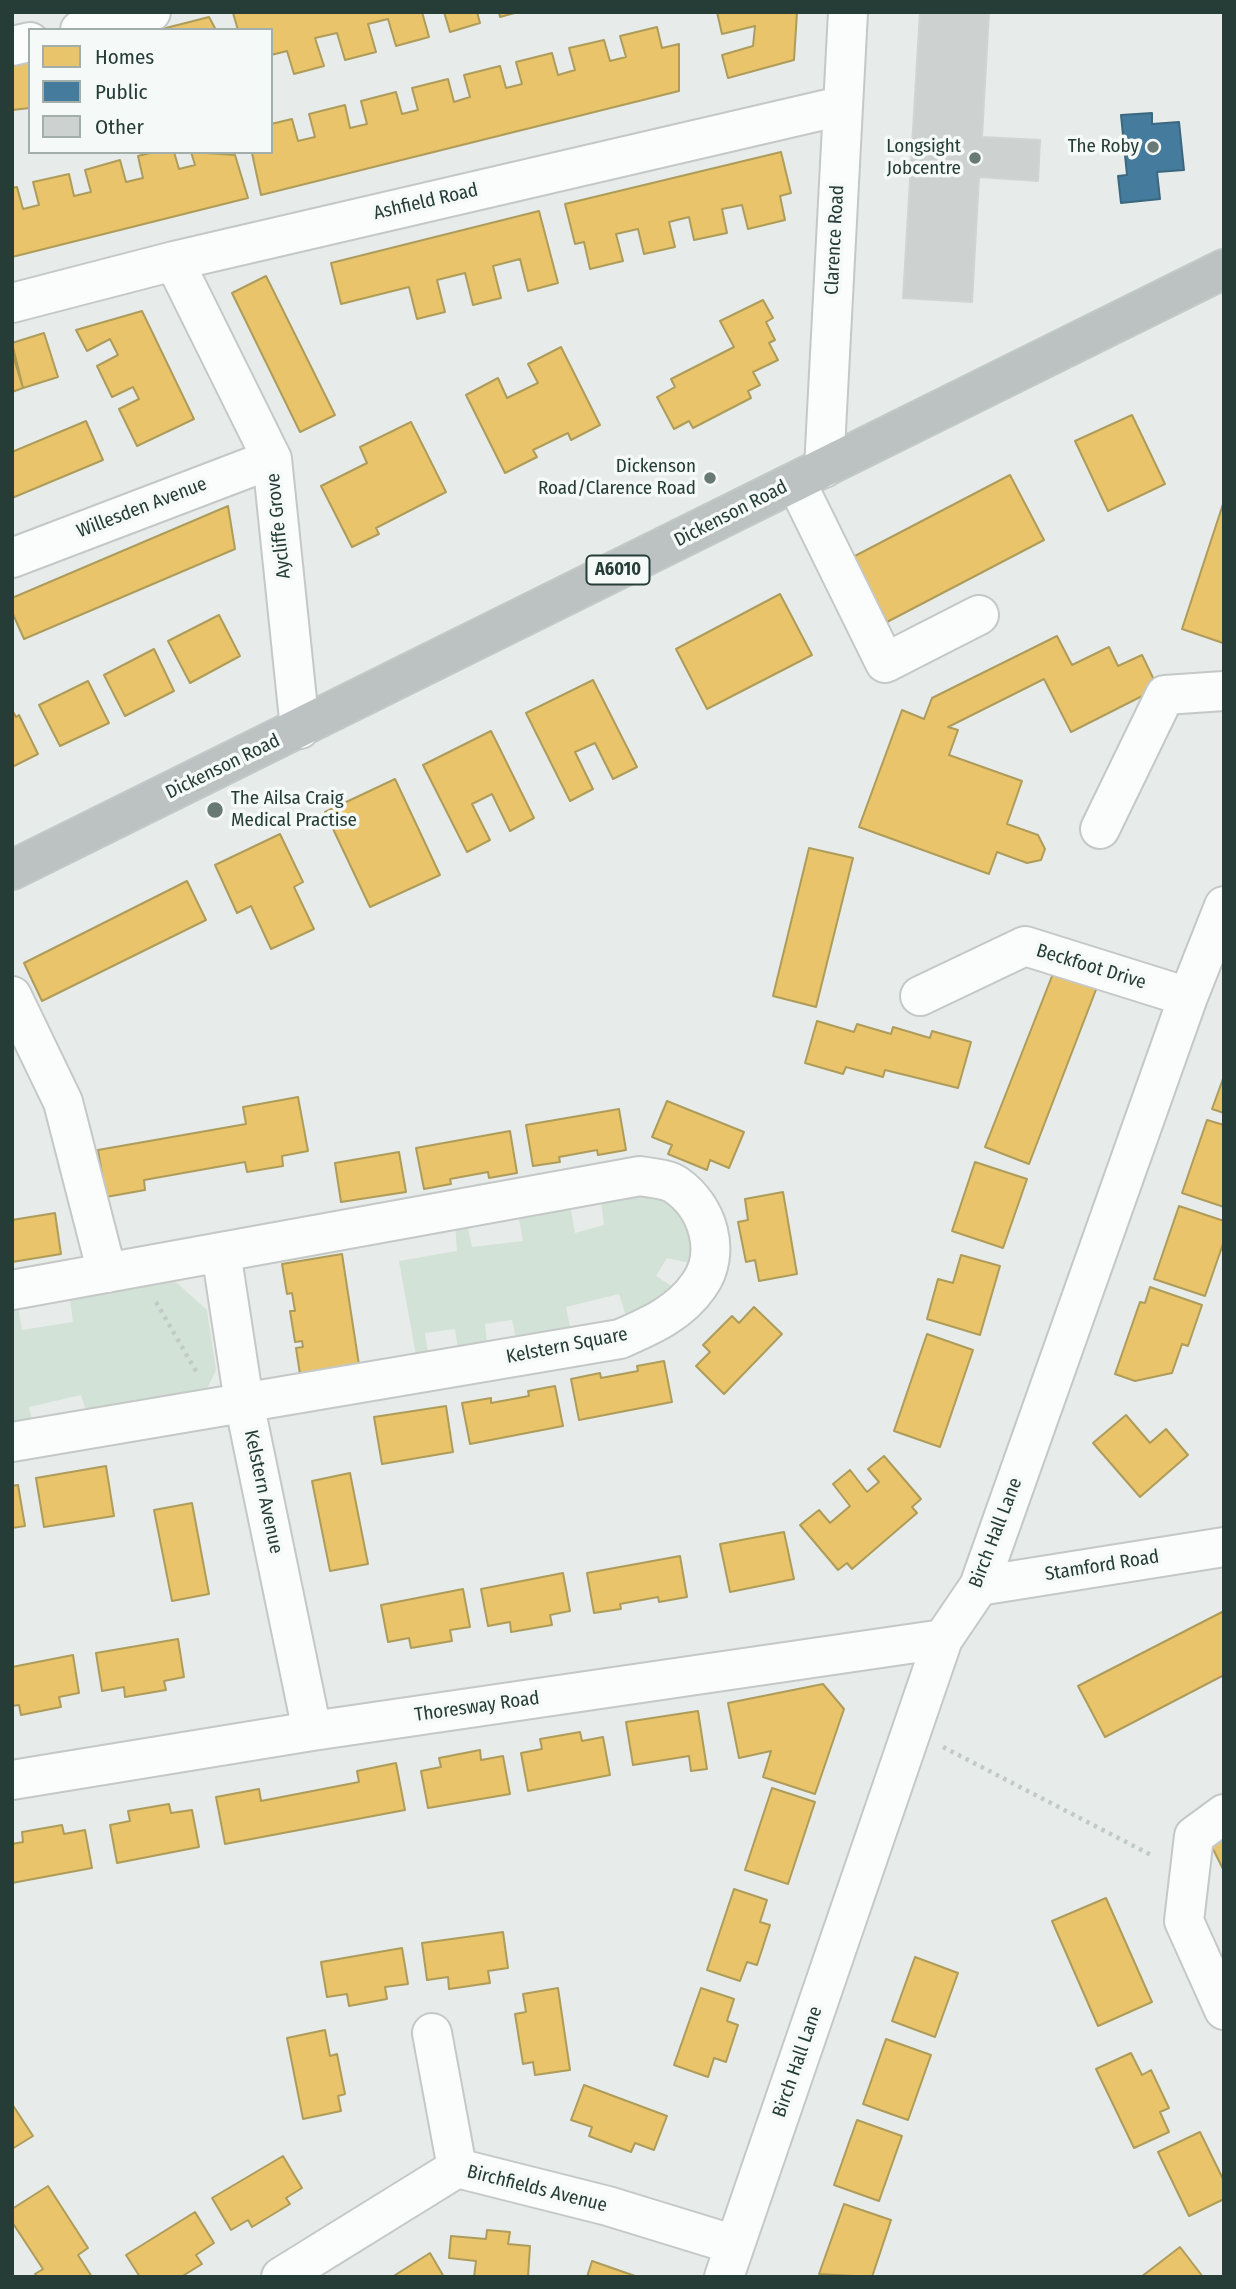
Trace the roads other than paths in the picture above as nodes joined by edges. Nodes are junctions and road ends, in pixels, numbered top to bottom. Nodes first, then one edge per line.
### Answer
1 (151, 12) edge
2 (848, 12) edge
3 (88, 28) edge
4 (841, 106) junction
5 (174, 261) junction
6 (1224, 269) edge
7 (12, 303) edge
8 (272, 459) junction
9 (810, 475) junction
10 (12, 558) edge
11 (979, 615) dead end
12 (1224, 691) edge
13 (300, 729) junction
14 (1100, 829) dead end
15 (12, 870) edge
16 (1224, 906) edge
17 (12, 996) edge
18 (920, 996) dead end
19 (1188, 997) junction
20 (220, 1252) junction
21 (114, 1262) junction
22 (12, 1290) edge
23 (230, 1405) junction
24 (12, 1442) edge
25 (1224, 1547) edge
26 (979, 1586) junction
27 (943, 1639) junction
28 (313, 1731) junction
29 (12, 1780) edge
30 (1224, 1814) edge
31 (1224, 2010) edge
32 (432, 2033) dead end
33 (457, 2168) junction
34 (730, 2261) edge
35 (281, 2277) edge

1 - 3 street
2 - 4 street, Clarence Road
4 - 5 street, Ashfield Road
4 - 9 street, Clarence Road
5 - 7 street, Ashfield Road
5 - 8 street, Aycliffe Grove
6 - 9 highway, Dickenson Road / A6010
8 - 10 street, Willesden Avenue
8 - 13 street, Aycliffe Grove
9 - 11 street
9 - 13 highway, Dickenson Road / A6010
12 - 14 street
13 - 15 highway, Dickenson Road / A6010
16 - 19 street, Birch Hall Lane
17 - 21 street
18 - 19 street, Beckfoot Drive
19 - 26 street, Birch Hall Lane
20 - 21 street, Kelstern Square
20 - 23 street, Kelstern Avenue
20 - 23 street, Kelstern Square
21 - 22 street, Kelstern Square
23 - 24 street, Kelstern Square
23 - 28 street, Kelstern Avenue
25 - 26 street, Stamford Road
26 - 27 street, Birch Hall Lane
27 - 28 street, Thoresway Road
27 - 34 street, Birch Hall Lane
28 - 29 street, Thoresway Road
30 - 31 street
32 - 33 street
33 - 34 street, Birchfields Avenue
33 - 35 street, Birchfields Avenue

